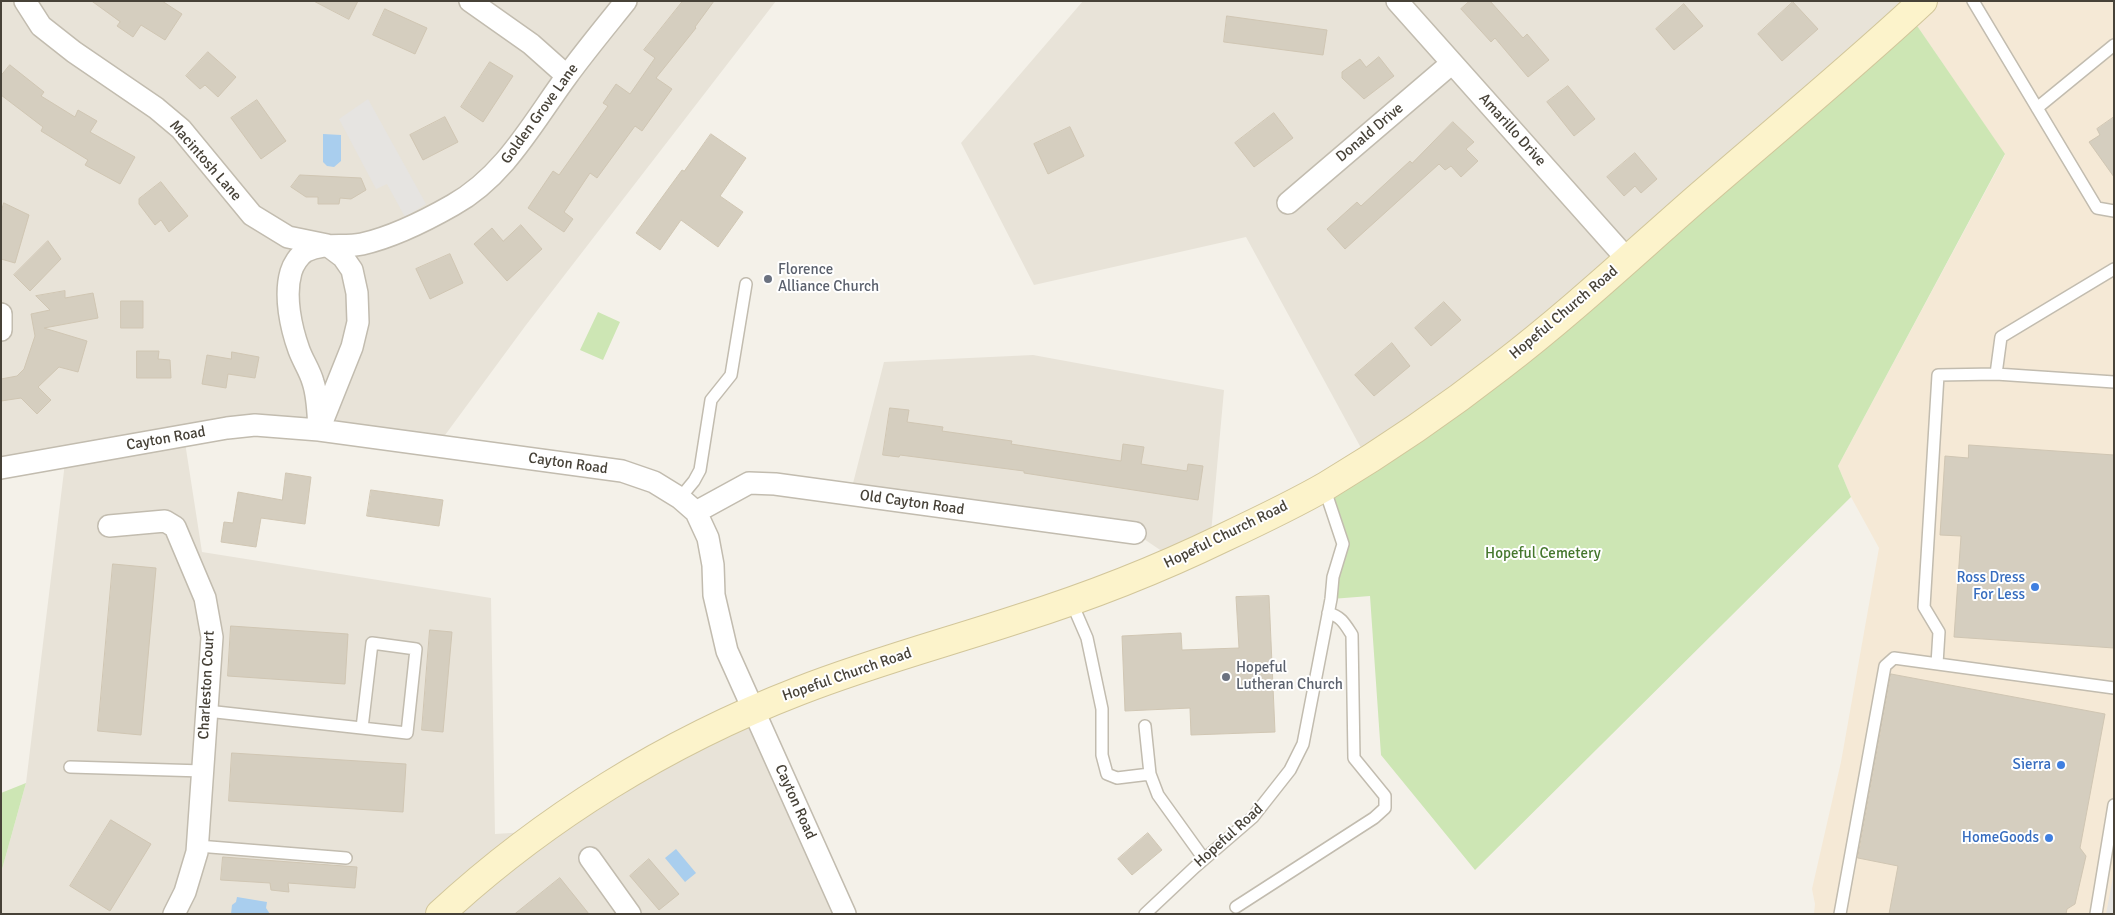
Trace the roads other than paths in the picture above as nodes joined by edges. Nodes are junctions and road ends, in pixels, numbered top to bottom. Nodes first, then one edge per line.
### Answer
1 (25, 1) edge
2 (470, 1) edge
3 (626, 1) edge
4 (1397, 1) edge
5 (1923, 1) edge
6 (1973, 1) edge
7 (2114, 45) edge
8 (1452, 63) junction
9 (567, 76) junction
10 (2037, 108) junction
11 (1288, 203) dead end
12 (2114, 211) edge
13 (327, 245) junction
14 (1627, 259) junction
15 (2114, 269) edge
16 (746, 284) dead end
17 (1, 314) edge
18 (1, 330) edge
19 (1996, 374) junction
20 (2114, 382) edge
21 (319, 430) junction
22 (1, 468) edge
23 (1324, 487) junction
24 (680, 498) junction
25 (696, 512) junction
26 (109, 526) dead end
27 (1135, 533) dead end
28 (1071, 601) junction
29 (1328, 613) junction
30 (1936, 664) junction
31 (2114, 688) edge
32 (753, 709) junction
33 (207, 711) junction
34 (1145, 726) dead end
35 (362, 728) junction
36 (70, 767) dead end
37 (202, 771) junction
38 (1150, 774) junction
39 (2114, 805) edge
40 (198, 846) junction
41 (346, 858) dead end
42 (590, 858) dead end
43 (1204, 859) junction
44 (1236, 907) dead end
45 (174, 914) edge
46 (440, 914) edge
47 (630, 914) edge
48 (845, 914) edge
49 (1145, 914) edge
50 (1840, 914) edge
51 (2096, 914) edge

1 - 13 street, Macintosh Lane
2 - 9 street
3 - 9 street, Golden Grove Lane
4 - 8 street, Amarillo Drive
5 - 14 main road, Hopeful Church Road
6 - 10 lane
7 - 10 lane
8 - 11 street, Donald Drive
8 - 14 street, Amarillo Drive
9 - 13 street, Golden Grove Lane
10 - 12 lane
13 - 21 street, Macintosh Lane
13 - 21 street
14 - 23 main road, Hopeful Church Road
15 - 19 lane
16 - 24 lane
17 - 18 street
19 - 20 lane
19 - 30 lane
21 - 22 street, Cayton Road
21 - 24 street, Cayton Road
23 - 28 main road, Hopeful Church Road
23 - 29 lane, Hopeful Road
24 - 25 street, Cayton Road
25 - 27 street, Old Cayton Road
25 - 32 street, Cayton Road
26 - 33 street, Charleston Court
28 - 32 main road, Hopeful Church Road
28 - 38 lane
29 - 43 lane, Hopeful Road
29 - 44 lane
30 - 31 lane
30 - 50 lane
32 - 46 main road, Hopeful Church Road
32 - 48 street, Cayton Road
33 - 35 lane
33 - 37 street, Charleston Court
34 - 38 lane
35 - 35 lane
36 - 37 lane
37 - 40 street, Charleston Court
38 - 43 lane
39 - 51 lane
40 - 41 lane
40 - 45 street, Charleston Court
42 - 47 street
43 - 49 lane, Hopeful Road

